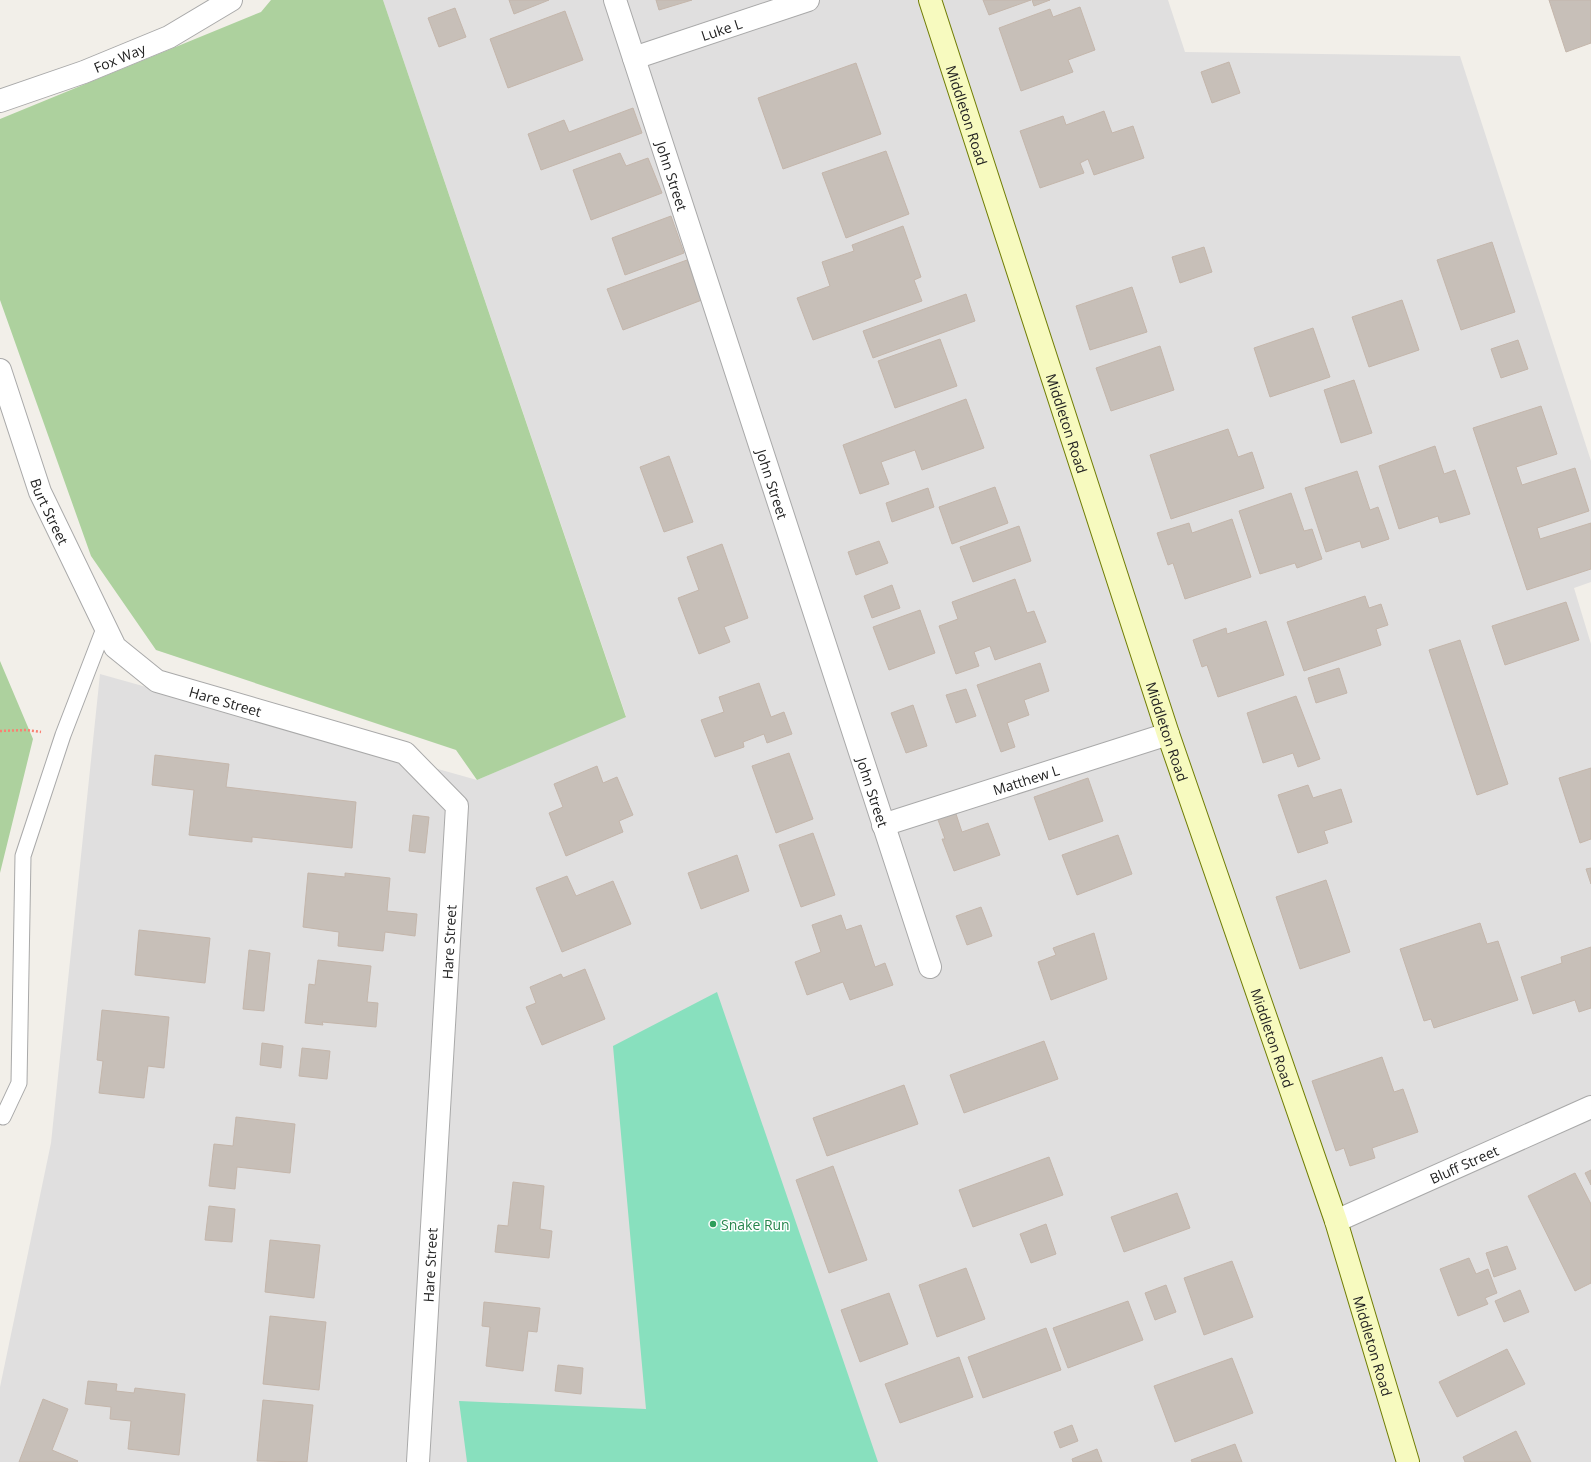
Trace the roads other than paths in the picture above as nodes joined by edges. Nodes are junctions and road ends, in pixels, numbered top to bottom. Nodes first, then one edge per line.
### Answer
1 (231, 0) edge
2 (615, 0) edge
3 (808, 0) edge
4 (930, 0) edge
5 (634, 58) junction
6 (0, 101) edge
7 (0, 370) edge
8 (105, 626) junction
9 (115, 647) joint
10 (1168, 734) junction
11 (883, 825) junction
12 (930, 968) dead end
13 (1591, 1107) edge
14 (3, 1117) dead end
15 (1336, 1221) junction
16 (418, 1462) edge
17 (1408, 1462) edge

1 - 6 street, Fox Way
2 - 5 street, John Street
3 - 5 street, Luke L
4 - 10 main road, Middleton Road
5 - 11 street, John Street
7 - 8 street, Burt Street
8 - 9 street, Burt Street
8 - 14 lane
9 - 16 street, Hare Street
10 - 11 street, Matthew L
10 - 15 main road, Middleton Road
11 - 12 street, John Street
13 - 15 street, Bluff Street
15 - 17 main road, Middleton Road

